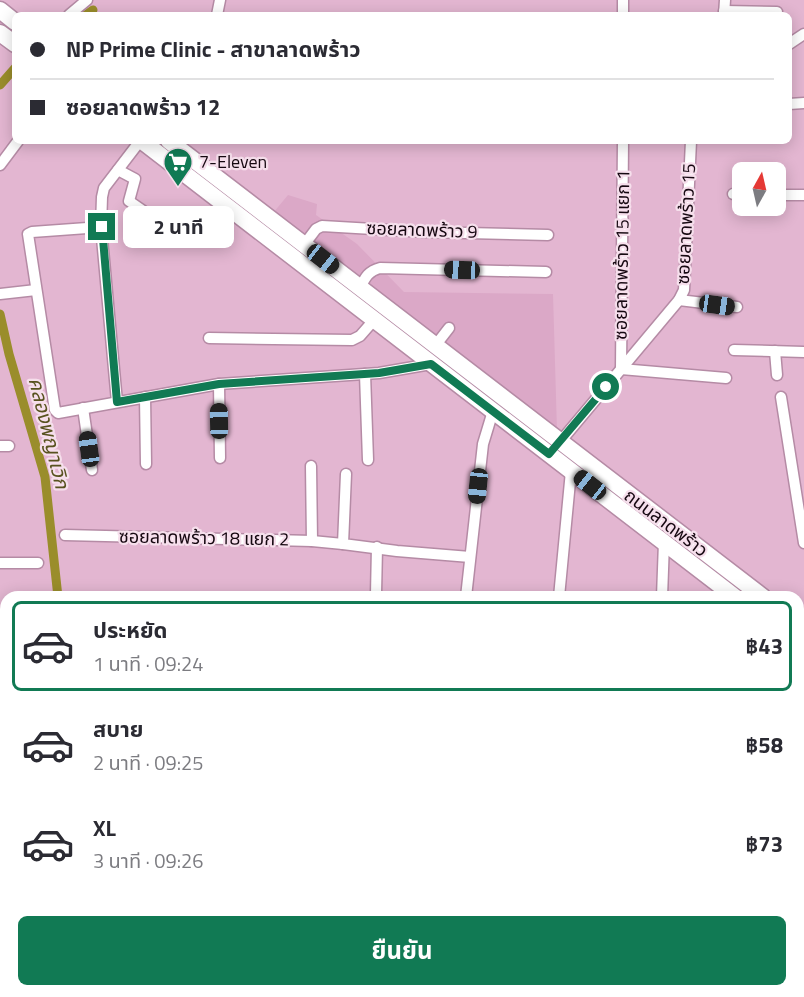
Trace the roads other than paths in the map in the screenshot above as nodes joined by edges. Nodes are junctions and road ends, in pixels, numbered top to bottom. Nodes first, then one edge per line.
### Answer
1 (87, 0) edge
2 (725, 9) edge
3 (0, 10) edge
4 (73, 12) edge
5 (777, 12) dead end
6 (12, 20) edge
7 (16, 144) edge
8 (139, 144) edge
9 (145, 144) edge
10 (173, 144) edge
11 (623, 144) edge
12 (690, 144) edge
13 (0, 165) edge
14 (118, 170) junction
15 (786, 195) edge
16 (804, 195) edge
17 (102, 227) junction
18 (168, 228) dead end
19 (548, 235) dead end
20 (304, 245) junction
21 (546, 272) dead end
22 (360, 288) junction
23 (36, 290) junction
24 (3, 294) edge
25 (679, 300) junction
26 (736, 307) dead end
27 (374, 320) junction
28 (449, 328) dead end
29 (209, 338) dead end
30 (435, 346) junction
31 (734, 350) dead end
32 (775, 351) junction
33 (804, 352) edge
34 (431, 364) junction
35 (621, 369) junction
36 (365, 374) junction
37 (777, 375) dead end
38 (726, 378) dead end
39 (219, 384) junction
40 (145, 397) junction
41 (781, 397) dead end
42 (117, 402) junction
43 (83, 408) junction
44 (493, 411) junction
45 (554, 448) junction
46 (220, 458) dead end
47 (368, 460) dead end
48 (146, 464) dead end
49 (577, 465) junction
50 (311, 466) dead end
51 (92, 470) dead end
52 (346, 474) dead end
53 (65, 535) dead end
54 (312, 541) junction
55 (664, 542) junction
56 (804, 543) edge
57 (343, 544) junction
58 (377, 547) junction
59 (470, 557) junction
60 (0, 563) edge
61 (38, 563) dead end
62 (376, 591) edge
63 (467, 591) edge
64 (560, 591) edge
65 (662, 591) edge
66 (727, 591) edge
67 (755, 591) edge

1 - 4 street
2 - 5 street
3 - 6 main road
7 - 13 street
8 - 14 street
9 - 27 main road, ถนนลาดพร้าว
10 - 20 main road, ถนนลาดพร้าว
11 - 35 street, ซอยลาดพร้าว 15 แยก 1
12 - 25 street, ซอยลาดพร้าว 15
14 - 17 street
14 - 18 street
15 - 16 street
17 - 23 street
17 - 42 street
19 - 20 street, ซอยลาดพร้าว 9
20 - 22 main road, ถนนลาดพร้าว
21 - 22 street
22 - 30 main road, ถนนลาดพร้าว
23 - 24 street
23 - 43 street
25 - 26 street
25 - 35 street, ซอยลาดพร้าว 15
27 - 29 street
27 - 34 main road, ถนนลาดพร้าว
28 - 30 street
30 - 45 main road, ถนนลาดพร้าว
31 - 32 street
32 - 33 street
32 - 37 street
34 - 36 street
34 - 44 main road, ถนนลาดพร้าว
35 - 38 street
35 - 45 street, ซอยลาดพร้าว 15
36 - 39 street
36 - 47 street
39 - 40 street
39 - 46 street
40 - 42 street
40 - 48 street
41 - 56 street
42 - 43 street
43 - 51 street
44 - 45 main road, ถนนลาดพร้าว
44 - 59 street
45 - 49 main road, ถนนลาดพร้าว
49 - 55 main road, ถนนลาดพร้าว
49 - 64 street
49 - 67 main road, ถนนลาดพร้าว
50 - 54 street
52 - 57 street
53 - 54 street, ซอยลาดพร้าว 18 แยก 2
54 - 57 street, ซอยลาดพร้าว 18 แยก 2
55 - 65 street
55 - 66 main road, ถนนลาดพร้าว
57 - 58 street, ซอยลาดพร้าว 18 แยก 2
58 - 59 street, ซอยลาดพร้าว 18 แยก 2
58 - 62 street
59 - 63 street
60 - 61 street

